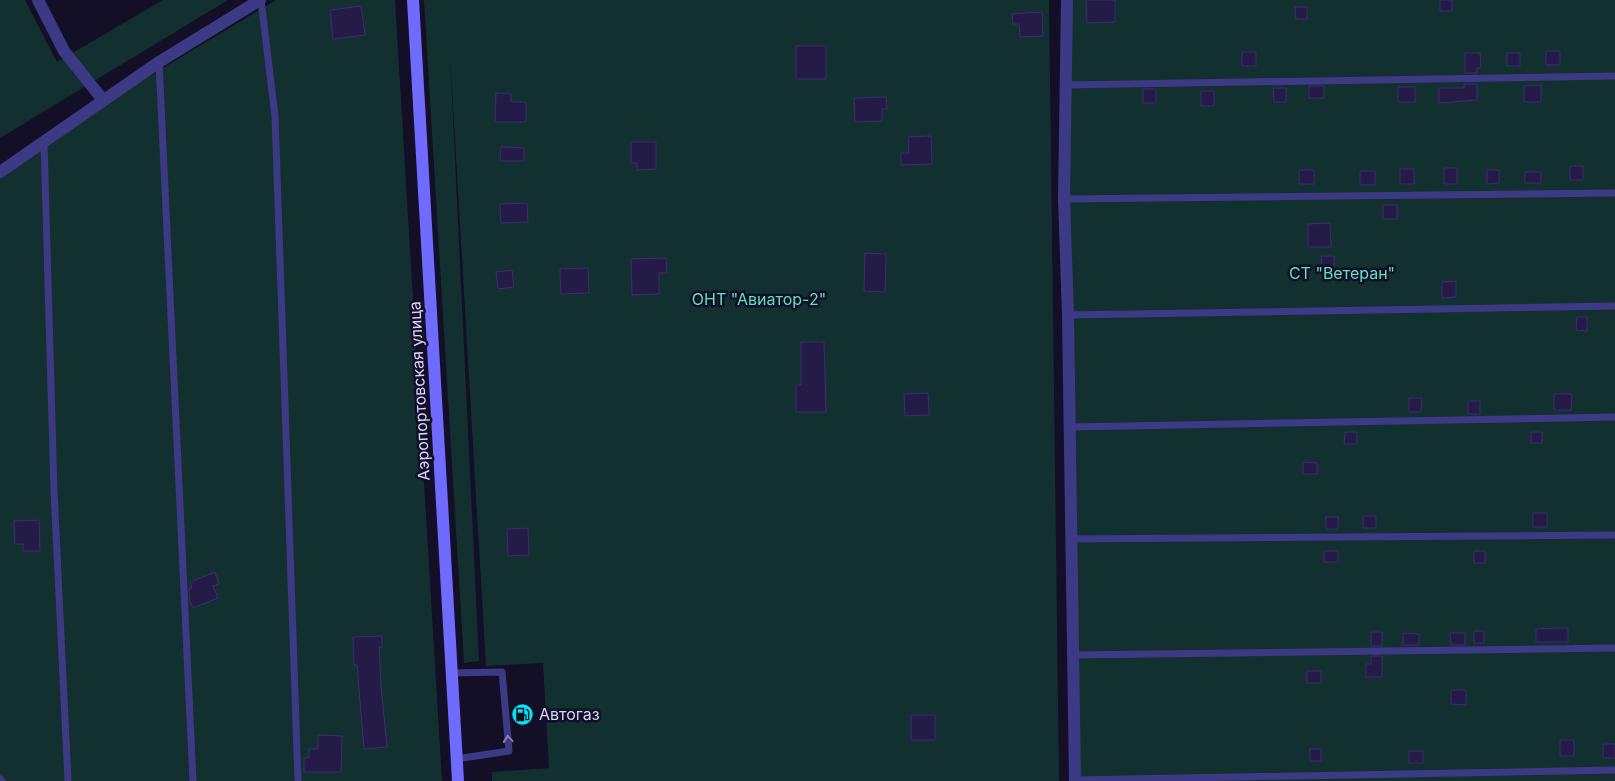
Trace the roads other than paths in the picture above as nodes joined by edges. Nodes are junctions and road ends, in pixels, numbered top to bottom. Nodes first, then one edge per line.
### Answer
1 (38, 0) edge
2 (260, 0) edge
3 (413, 0) edge
4 (1067, 0) edge
5 (159, 62) junction
6 (1615, 76) edge
7 (1066, 85) junction
8 (103, 100) junction
9 (44, 142) junction
10 (0, 172) edge
11 (1615, 193) edge
12 (1064, 199) junction
13 (1615, 306) edge
14 (1068, 315) junction
15 (1615, 417) edge
16 (1070, 427) junction
17 (1615, 535) edge
18 (1070, 539) junction
19 (1615, 648) edge
20 (1072, 655) junction
21 (450, 673) junction
22 (456, 759) junction
23 (1615, 770) edge
24 (68, 781) edge
25 (193, 781) edge
26 (298, 781) edge
27 (458, 781) edge
28 (1075, 781) edge

1 - 8 street
2 - 5 street
2 - 26 lane
3 - 21 street, Аэропортовская улица
4 - 7 street
5 - 8 street
5 - 25 lane
6 - 7 lane
7 - 12 street
8 - 9 street
9 - 10 street
9 - 24 lane
11 - 12 lane
12 - 14 street
13 - 14 lane
14 - 16 street
15 - 16 lane
16 - 18 street
17 - 18 lane
18 - 20 street
19 - 20 lane
20 - 28 street
21 - 22 street, Аэропортовская улица
22 -> 21 lane
22 - 27 street, Аэропортовская улица
23 - 28 lane

